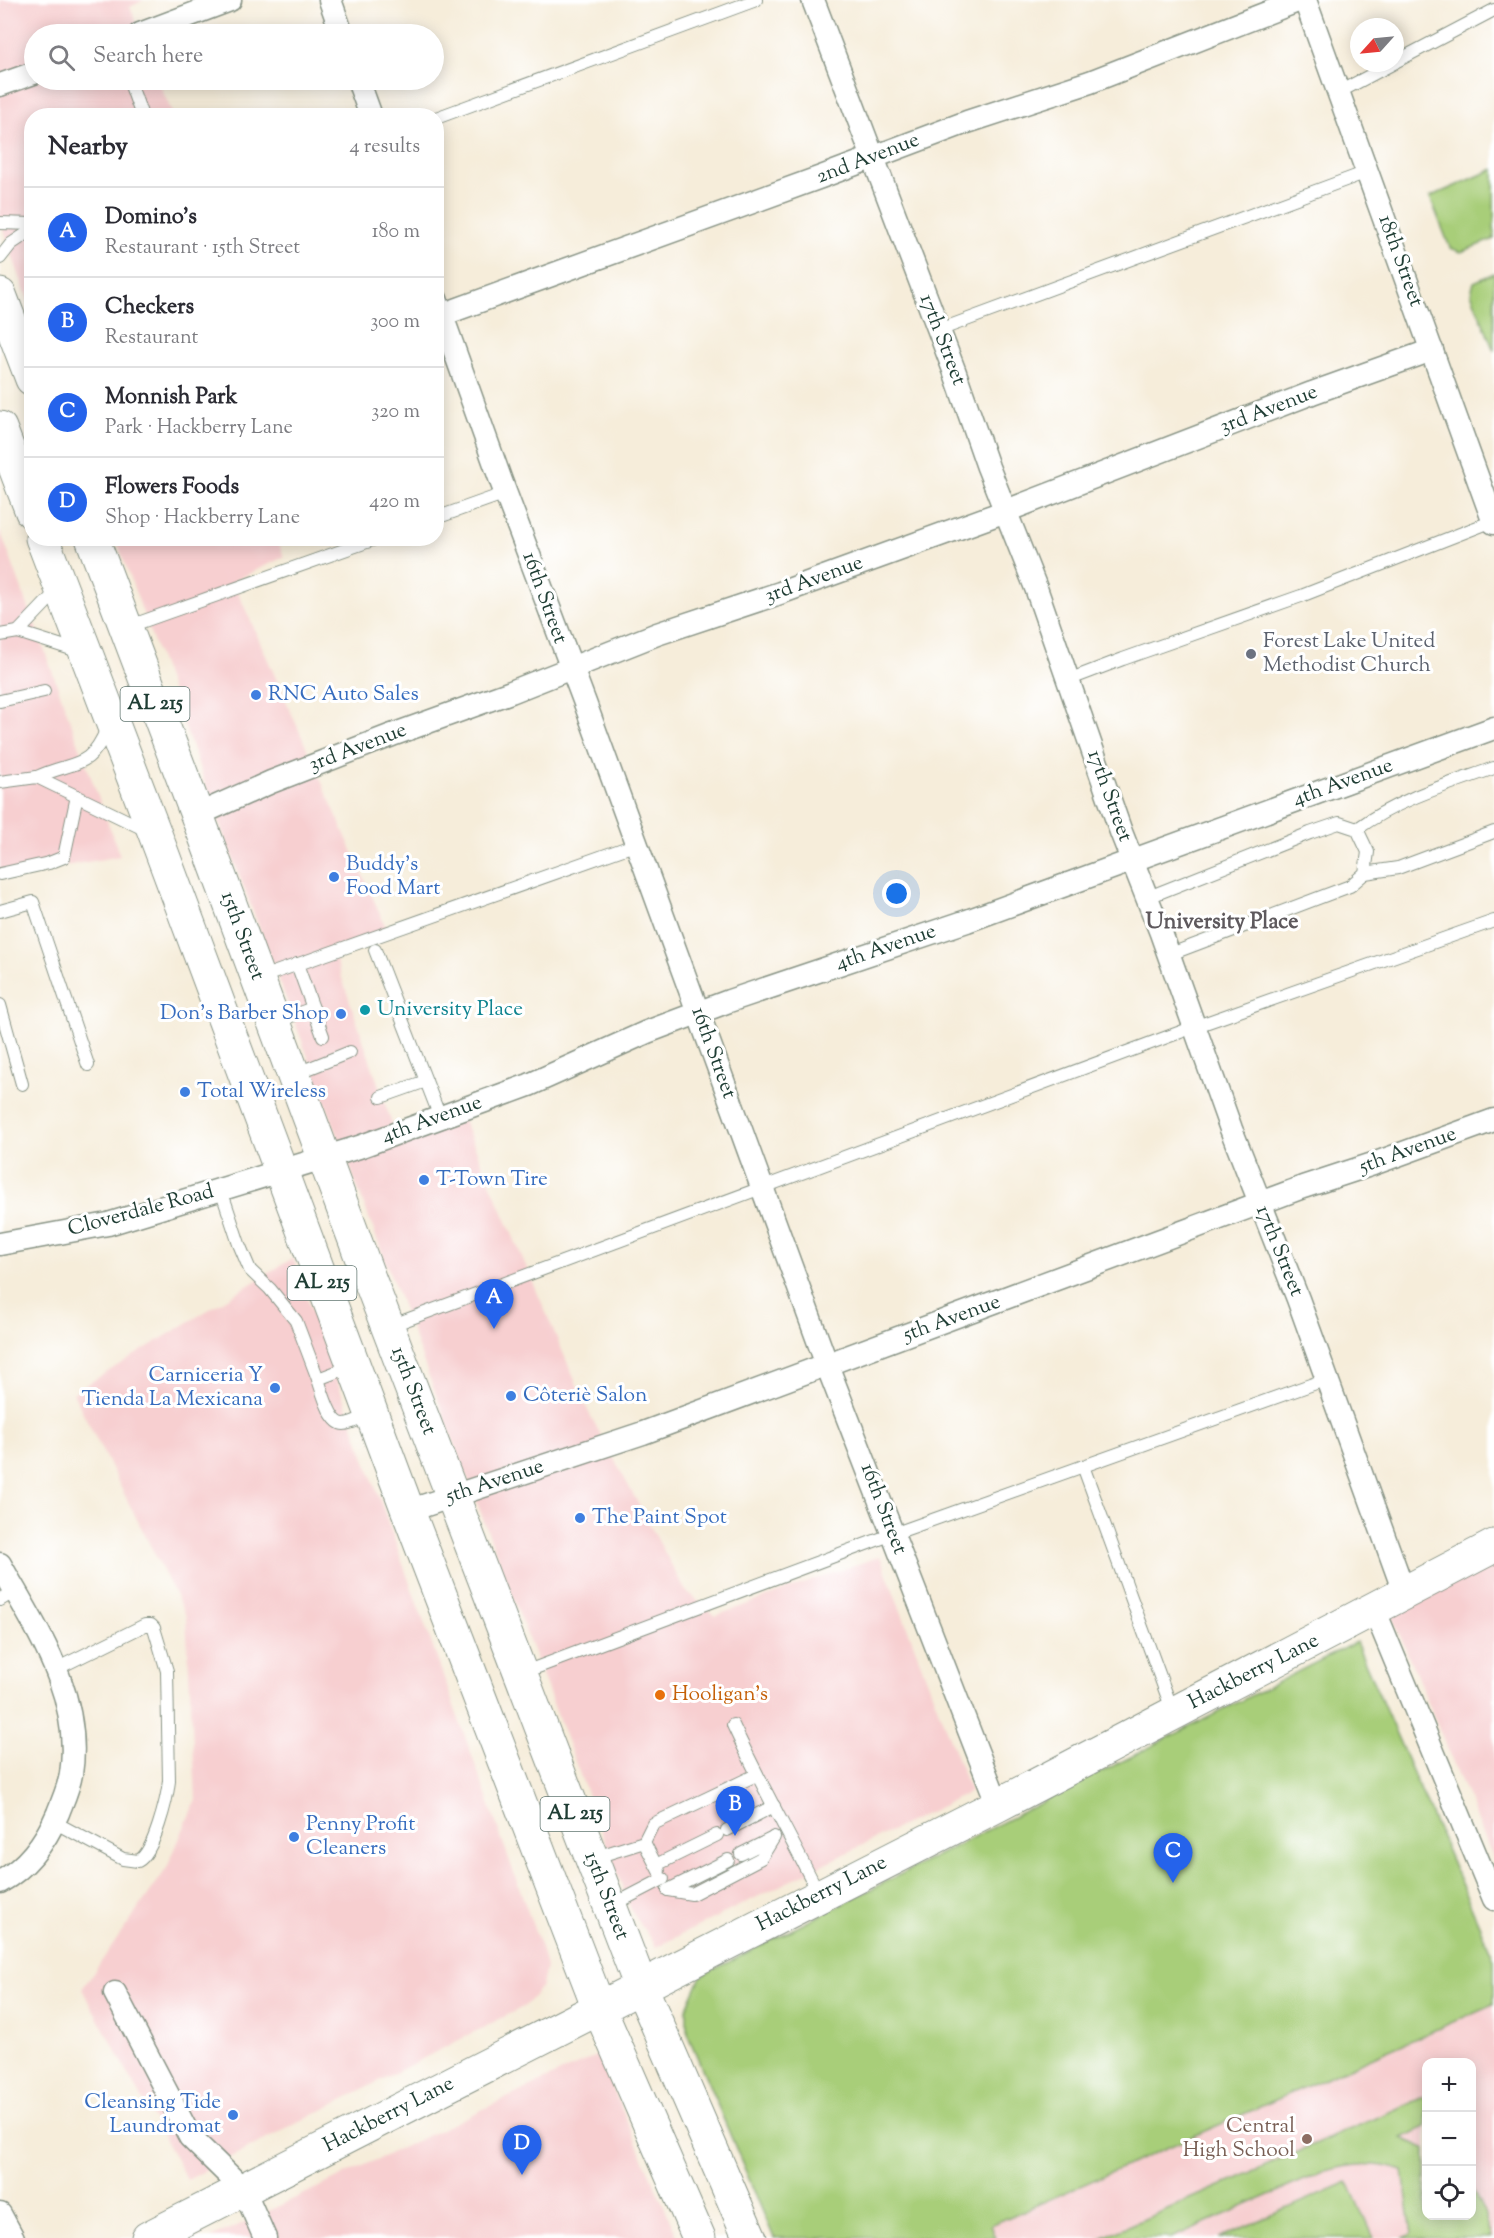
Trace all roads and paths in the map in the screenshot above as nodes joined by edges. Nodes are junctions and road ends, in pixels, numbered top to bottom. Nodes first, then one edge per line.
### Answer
1 (230, 0) edge
2 (330, 0) edge
3 (756, 0) edge
4 (813, 0) edge
5 (1300, 0) edge
6 (1305, 0) edge
7 (1494, 10) edge
8 (166, 24) edge
9 (338, 24) edge
10 (1404, 58) edge
11 (1377, 72) edge
12 (24, 77) edge
13 (0, 85) edge
14 (133, 90) edge
15 (362, 90) edge
16 (1339, 92) junction
17 (139, 108) edge
18 (368, 108) edge
19 (444, 115) edge
20 (874, 157) junction
21 (1367, 172) junction
22 (0, 222) edge
23 (24, 224) edge
24 (24, 235) edge
25 (0, 258) edge
26 (0, 295) edge
27 (444, 308) edge
28 (444, 326) edge
29 (939, 330) junction
30 (1432, 350) junction
31 (24, 358) edge
32 (0, 428) edge
33 (24, 491) edge
34 (506, 493) junction
35 (1006, 511) junction
36 (444, 515) edge
37 (1494, 522) edge
38 (45, 546) edge
39 (95, 546) edge
40 (355, 546) edge
41 (60, 588) junction
42 (126, 627) junction
43 (18, 632) junction
44 (0, 635) edge
45 (85, 653) junction
46 (570, 668) junction
47 (1068, 680) junction
48 (44, 691) dead end
49 (0, 701) edge
50 (111, 718) junction
51 (1494, 728) edge
52 (1494, 768) edge
53 (37, 777) junction
54 (0, 782) edge
55 (77, 796) junction
56 (197, 815) junction
57 (1357, 829) junction
58 (1494, 832) edge
59 (155, 834) junction
60 (637, 844) junction
61 (1132, 861) junction
62 (1365, 873) junction
63 (0, 874) edge
64 (1146, 898) junction
65 (0, 911) edge
66 (1494, 921) edge
67 (375, 950) dead end
68 (1168, 955) junction
69 (297, 964) junction
70 (258, 978) junction
71 (0, 1005) edge
72 (313, 1008) junction
73 (699, 1014) junction
74 (274, 1023) junction
75 (1194, 1027) junction
76 (323, 1036) dead end
77 (350, 1052) dead end
78 (88, 1065) dead end
79 (294, 1075) junction
80 (426, 1081) junction
81 (22, 1084) dead end
82 (381, 1097) dead end
83 (440, 1117) junction
84 (1494, 1120) edge
85 (324, 1158) junction
86 (280, 1172) junction
87 (761, 1188) junction
88 (221, 1190) junction
89 (1260, 1204) junction
90 (0, 1244) edge
91 (389, 1326) junction
92 (353, 1365) junction
93 (827, 1365) junction
94 (318, 1379) junction
95 (1327, 1379) junction
96 (372, 1414) junction
97 (1083, 1466) junction
98 (453, 1496) junction
99 (408, 1511) junction
100 (893, 1534) junction
101 (1494, 1546) edge
102 (0, 1564) edge
103 (1404, 1592) junction
104 (8, 1595) edge
105 (1374, 1609) junction
106 (57, 1669) junction
107 (521, 1674) junction
108 (1174, 1714) junction
109 (733, 1725) dead end
110 (756, 1775) junction
111 (998, 1804) junction
112 (774, 1806) junction
113 (54, 1822) junction
114 (787, 1830) junction
115 (774, 1837) junction
116 (644, 1842) junction
117 (741, 1854) dead end
118 (592, 1858) junction
119 (729, 1860) dead end
120 (656, 1865) junction
121 (0, 1882) edge
122 (666, 1885) junction
123 (820, 1896) junction
124 (1494, 1899) edge
125 (610, 1906) junction
126 (641, 1987) junction
127 (115, 1993) dead end
128 (599, 2008) junction
129 (244, 2190) junction
130 (0, 2214) edge
131 (12, 2238) edge
132 (148, 2238) edge
133 (265, 2238) edge
134 (699, 2238) edge
135 (750, 2238) edge

1 - 8 street
2 - 9 street
3 - 19 lane
4 - 20 street, 17th Street
5 - 20 street, 2nd Avenue
6 - 16 street, 18th Street
7 - 10 lane
11 - 16 lane
12 - 13 street
14 - 17 lane
15 - 18 street
16 - 21 street, 18th Street
20 - 27 street, 2nd Avenue
20 - 29 street, 17th Street
21 - 29 lane
21 - 30 street, 18th Street
22 - 23 lane
24 - 25 lane
26 - 31 main road
28 - 34 street, 16th Street
29 - 35 street, 17th Street
30 - 35 street, 3rd Avenue
30 - 37 street, 18th Street
32 - 33 main road
34 - 36 lane
34 - 46 street, 16th Street
35 - 46 street, 3rd Avenue
35 - 47 street, 17th Street
37 - 47 lane
38 - 41 main road, AL 215
39 - 42 main road, 15th Street / AL 215
40 - 42 lane
41 - 43 lane
41 - 45 main road, AL 215
42 - 56 main road, 15th Street / AL 215
43 - 44 lane
43 - 45 lane
45 - 50 main road, AL 215
46 - 56 street, 3rd Avenue
46 - 60 street, 16th Street
47 - 61 street, 17th Street
48 - 49 lane
50 - 53 lane
50 - 59 main road, AL 215
51 - 61 street, 4th Avenue
52 - 57 lane
53 - 54 lane
53 - 55 lane
55 - 59 lane
55 - 63 lane
56 - 70 main road, 15th Street / AL 215
57 - 62 lane
57 - 64 lane
58 - 62 lane
59 - 86 main road, AL 215
60 - 69 lane
60 - 73 street, 16th Street
61 - 64 street, 17th Street
61 - 73 street, 4th Avenue
62 - 68 lane
64 - 68 street, 17th Street
65 - 78 lane
66 - 75 lane
67 - 80 lane
68 - 75 street, 17th Street
69 - 70 lane
69 - 72 lane
70 - 74 main road, 15th Street / AL 215
71 - 81 lane
72 - 74 lane
72 - 76 lane
73 - 83 street, 4th Avenue
73 - 87 street, 16th Street
74 - 79 main road, 15th Street / AL 215
75 - 87 lane
75 - 89 street, 17th Street
77 - 79 lane
79 - 85 main road, 15th Street / AL 215
80 - 82 lane
80 - 83 lane
83 - 85 street, 4th Avenue
84 - 89 street, 5th Avenue
85 - 86 street, 4th Avenue
85 - 91 main road, 15th Street / AL 215
86 - 88 street, Cloverdale Road
86 - 92 main road, AL 215
87 - 91 lane
87 - 93 street, 16th Street
88 - 90 street, Cloverdale Road
88 - 94 lane
89 - 93 street, 5th Avenue
89 - 95 street, 17th Street
91 - 98 main road, 15th Street / AL 215
92 - 94 lane
92 - 96 main road, AL 215
93 - 98 street, 5th Avenue
93 - 100 street, 16th Street
94 - 96 lane
95 - 97 lane
95 - 103 street, 17th Street
96 - 99 main road, AL 215
97 - 100 lane
97 - 108 lane
98 - 99 street, 5th Avenue
98 - 107 main road, 15th Street / AL 215
99 - 128 main road, AL 215
100 - 107 lane
100 - 111 street, 16th Street
101 - 103 main road, Hackberry Lane
102 - 104 street
103 - 105 main road, Hackberry Lane
104 - 106 street
105 - 108 main road, Hackberry Lane
105 - 124 street
106 - 113 street
106 - 113 lane
107 - 118 main road, 15th Street / AL 215
108 - 111 main road, Hackberry Lane
109 - 110 lane
110 - 112 lane
110 - 116 lane
111 - 123 main road, Hackberry Lane
112 - 114 lane
112 - 120 lane
113 - 121 street
114 - 115 lane
114 - 123 lane
115 - 117 lane
115 - 122 lane
116 - 118 lane
116 - 120 lane
118 - 125 main road, 15th Street / AL 215
119 - 122 lane
120 - 122 lane
122 - 125 lane
123 - 126 main road, Hackberry Lane
125 - 126 main road, 15th Street / AL 215
126 - 128 main road, Hackberry Lane
126 - 135 main road, 15th Street / AL 215
127 - 129 street
128 - 129 main road, Hackberry Lane
128 - 134 main road, AL 215
129 - 132 main road, Hackberry Lane
129 - 133 street
130 - 131 street

